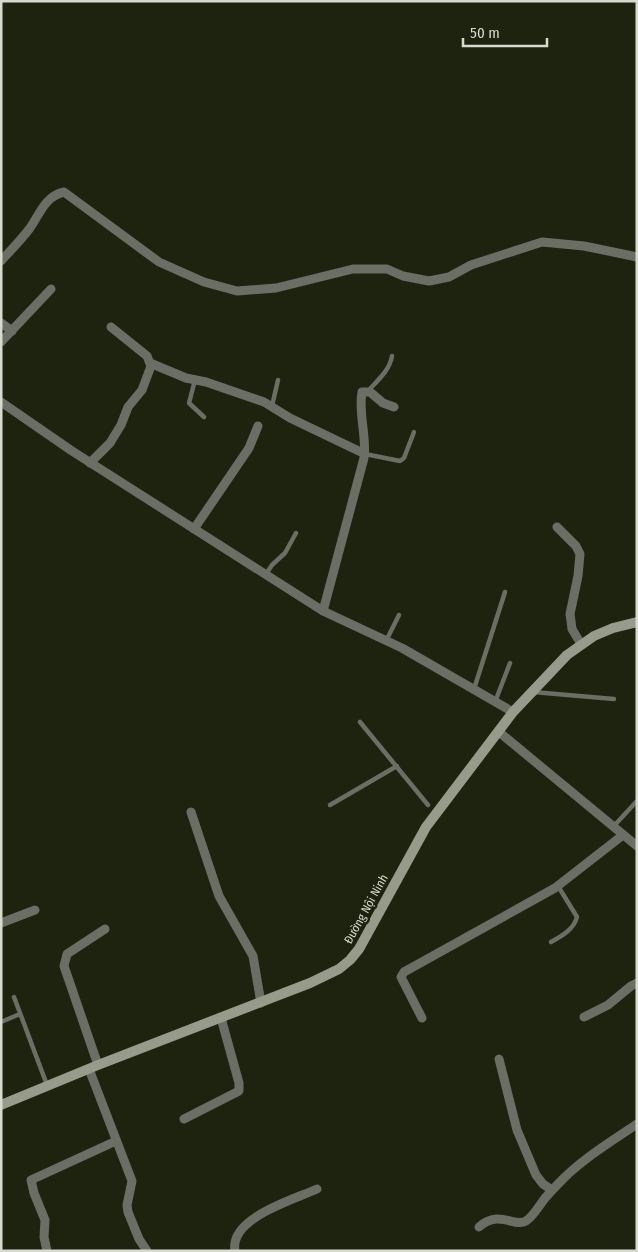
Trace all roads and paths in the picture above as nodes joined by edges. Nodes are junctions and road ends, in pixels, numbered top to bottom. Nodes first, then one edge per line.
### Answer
1 (637, 256) edge
2 (1, 261) edge
3 (51, 289) dead end
4 (1, 323) edge
5 (111, 327) dead end
6 (12, 331) junction
7 (1, 342) edge
8 (392, 356) dead end
9 (150, 363) junction
10 (195, 380) junction
11 (278, 380) dead end
12 (368, 391) junction
13 (1, 402) edge
14 (272, 406) junction
15 (394, 407) dead end
16 (204, 417) dead end
17 (258, 426) dead end
18 (414, 432) dead end
19 (365, 454) junction
20 (90, 463) junction
21 (557, 527) dead end
22 (194, 529) junction
23 (296, 533) dead end
24 (266, 574) junction
25 (504, 592) dead end
26 (323, 611) junction
27 (399, 615) dead end
28 (637, 622) edge
29 (386, 641) junction
30 (582, 644) junction
31 (510, 663) dead end
32 (474, 689) junction
33 (532, 692) junction
34 (614, 699) dead end
35 (496, 702) junction
36 (513, 712) junction
37 (360, 722) dead end
38 (499, 732) junction
39 (397, 766) junction
40 (636, 802) edge
41 (330, 805) dead end
42 (432, 809) junction
43 (191, 812) dead end
44 (613, 827) junction
45 (623, 835) junction
46 (637, 846) edge
47 (558, 886) junction
48 (35, 910) dead end
49 (1, 923) edge
50 (105, 929) dead end
51 (552, 942) dead end
52 (637, 983) edge
53 (14, 997) dead end
54 (261, 1003) junction
55 (20, 1014) junction
56 (584, 1017) dead end
57 (221, 1018) junction
58 (422, 1018) dead end
59 (1, 1022) edge
60 (499, 1059) dead end
61 (94, 1067) junction
62 (48, 1086) junction
63 (1, 1106) edge
64 (184, 1119) dead end
65 (637, 1124) edge
66 (116, 1141) junction
67 (317, 1189) dead end
68 (552, 1190) junction
69 (479, 1227) dead end
70 (47, 1251) edge
71 (147, 1251) edge
72 (235, 1251) edge

1 - 2 street
3 - 6 street
4 - 6 street
5 - 9 street
6 - 7 street
8 - 12 lane
9 - 10 street
9 - 20 street
10 - 14 street
10 - 16 lane
11 - 14 lane
12 - 15 street
12 - 19 street
13 - 20 street
14 - 19 street
17 - 22 street
18 - 19 lane
19 - 26 street
20 - 22 street
21 - 30 street
22 - 24 street
23 - 24 lane
24 - 26 street
25 - 32 lane
26 - 29 street
27 - 29 lane
28 - 30 street, Đường Nội Ninh
29 - 32 street
30 - 33 street, Đường Nội Ninh
31 - 35 lane
32 - 35 street
33 - 34 lane
33 - 36 street, Đường Nội Ninh
35 - 36 street
36 - 38 street, Đường Nội Ninh
37 - 39 lane
38 - 42 street, Đường Nội Ninh
38 - 44 street
39 - 41 lane
39 - 42 lane
40 - 44 lane
42 - 54 street, Đường Nội Ninh
43 - 54 street
44 - 45 street
45 - 46 street
45 - 47 street
47 - 51 lane
47 - 58 street
48 - 49 street
50 - 61 street
52 - 56 street
53 - 55 lane
54 - 57 street, Đường Nội Ninh
55 - 59 lane
55 - 62 lane
57 - 61 street, Đường Nội Ninh
57 - 64 street
60 - 68 street
61 - 62 street, Đường Nội Ninh
61 - 66 street
62 - 63 street, Đường Nội Ninh
65 - 68 street
66 - 70 street
66 - 71 street
67 - 72 street
68 - 69 street

